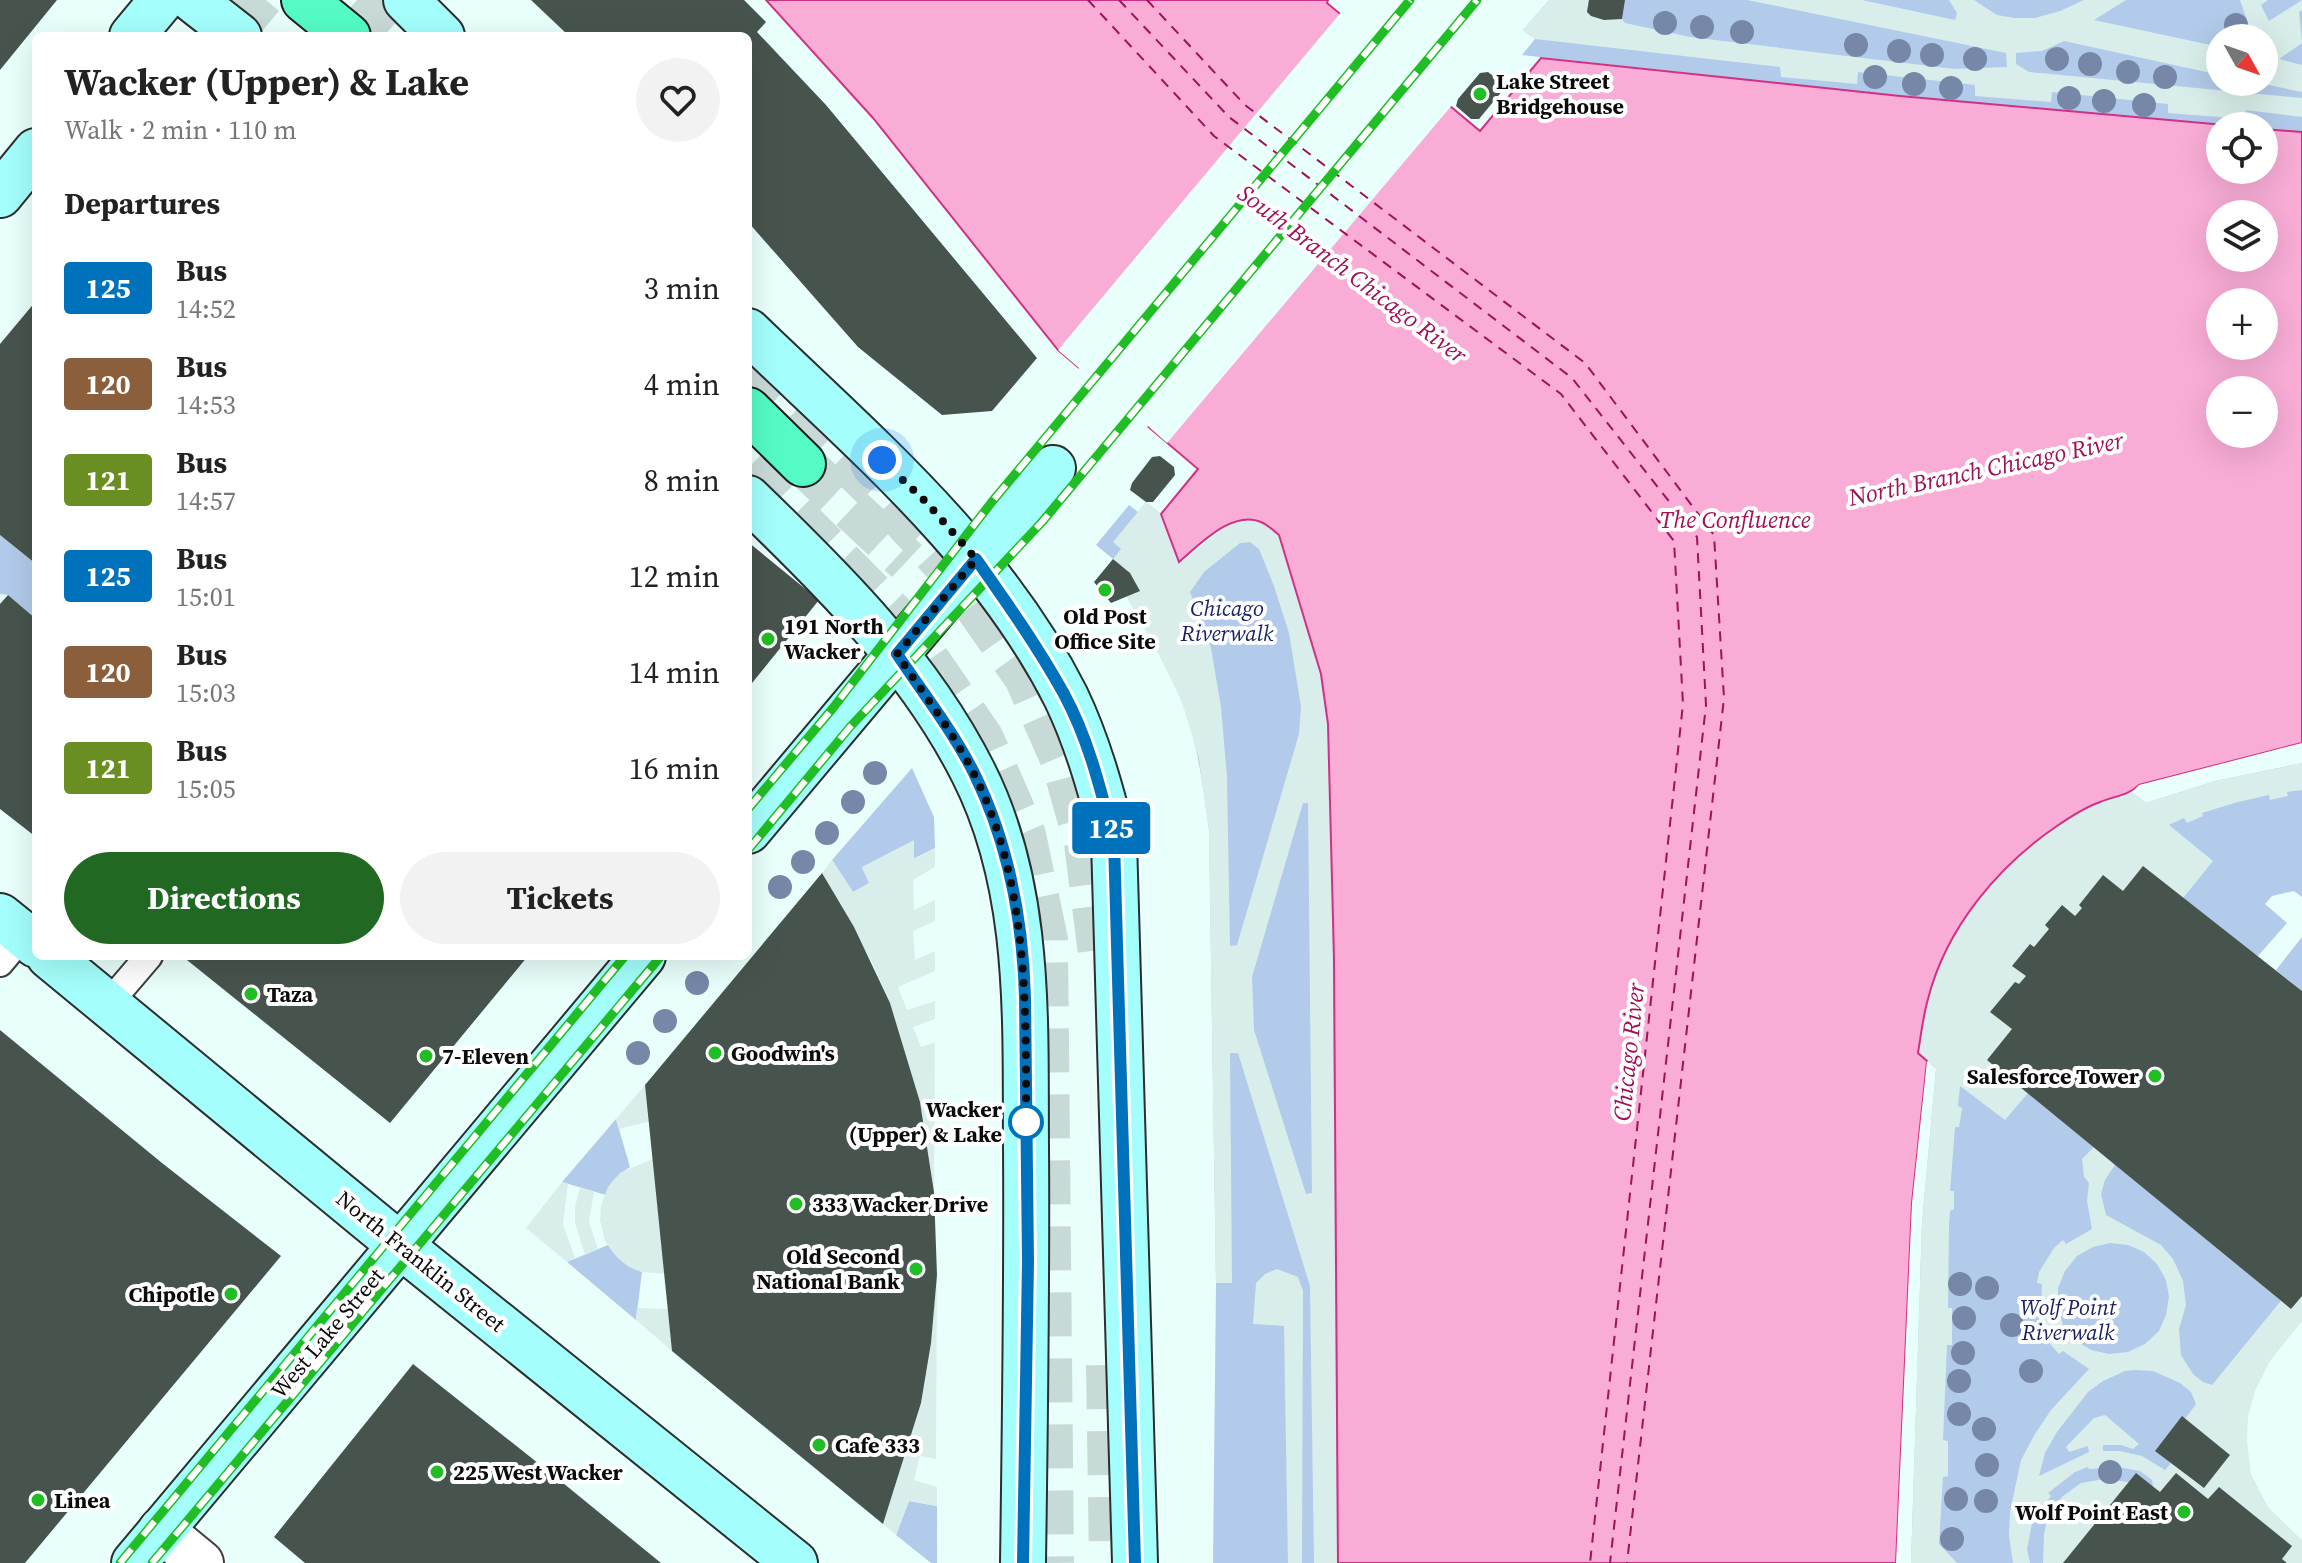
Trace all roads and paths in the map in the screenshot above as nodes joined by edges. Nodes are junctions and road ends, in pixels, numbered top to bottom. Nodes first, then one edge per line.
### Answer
1 (162, 0) edge
2 (193, 0) edge
3 (304, 0) edge
4 (406, 0) edge
5 (135, 32) edge
6 (234, 32) edge
7 (343, 32) edge
8 (438, 32) edge
9 (32, 156) edge
10 (0, 195) edge
11 (752, 335) edge
12 (752, 414) edge
13 (803, 464) tunnel mouth
14 (1053, 468) dead end
15 (752, 502) edge
16 (976, 559) junction
17 (897, 654) junction
18 (752, 826) edge
19 (51, 960) edge
20 (146, 960) edge
21 (640, 960) edge
22 (108, 1004) junction
23 (401, 1246) junction
24 (148, 1547) edge
25 (201, 1563) edge
26 (795, 1563) edge
27 (1023, 1563) edge
28 (1135, 1563) edge

1 - 5 main road
2 - 6 main road
3 - 7 highway
4 - 8 main road
9 - 10 main road
11 - 16 main road
12 - 13 highway
14 - 16 main road
15 - 17 main road
16 - 17 main road
16 - 28 main road
17 - 18 main road
17 - 27 main road
19 - 22 main road, North Franklin Street
20 - 22 lane
21 - 23 main road, West Lake Street
22 - 23 main road, North Franklin Street
23 - 24 main road, West Lake Street
23 - 26 main road, North Franklin Street
24 - 25 street

